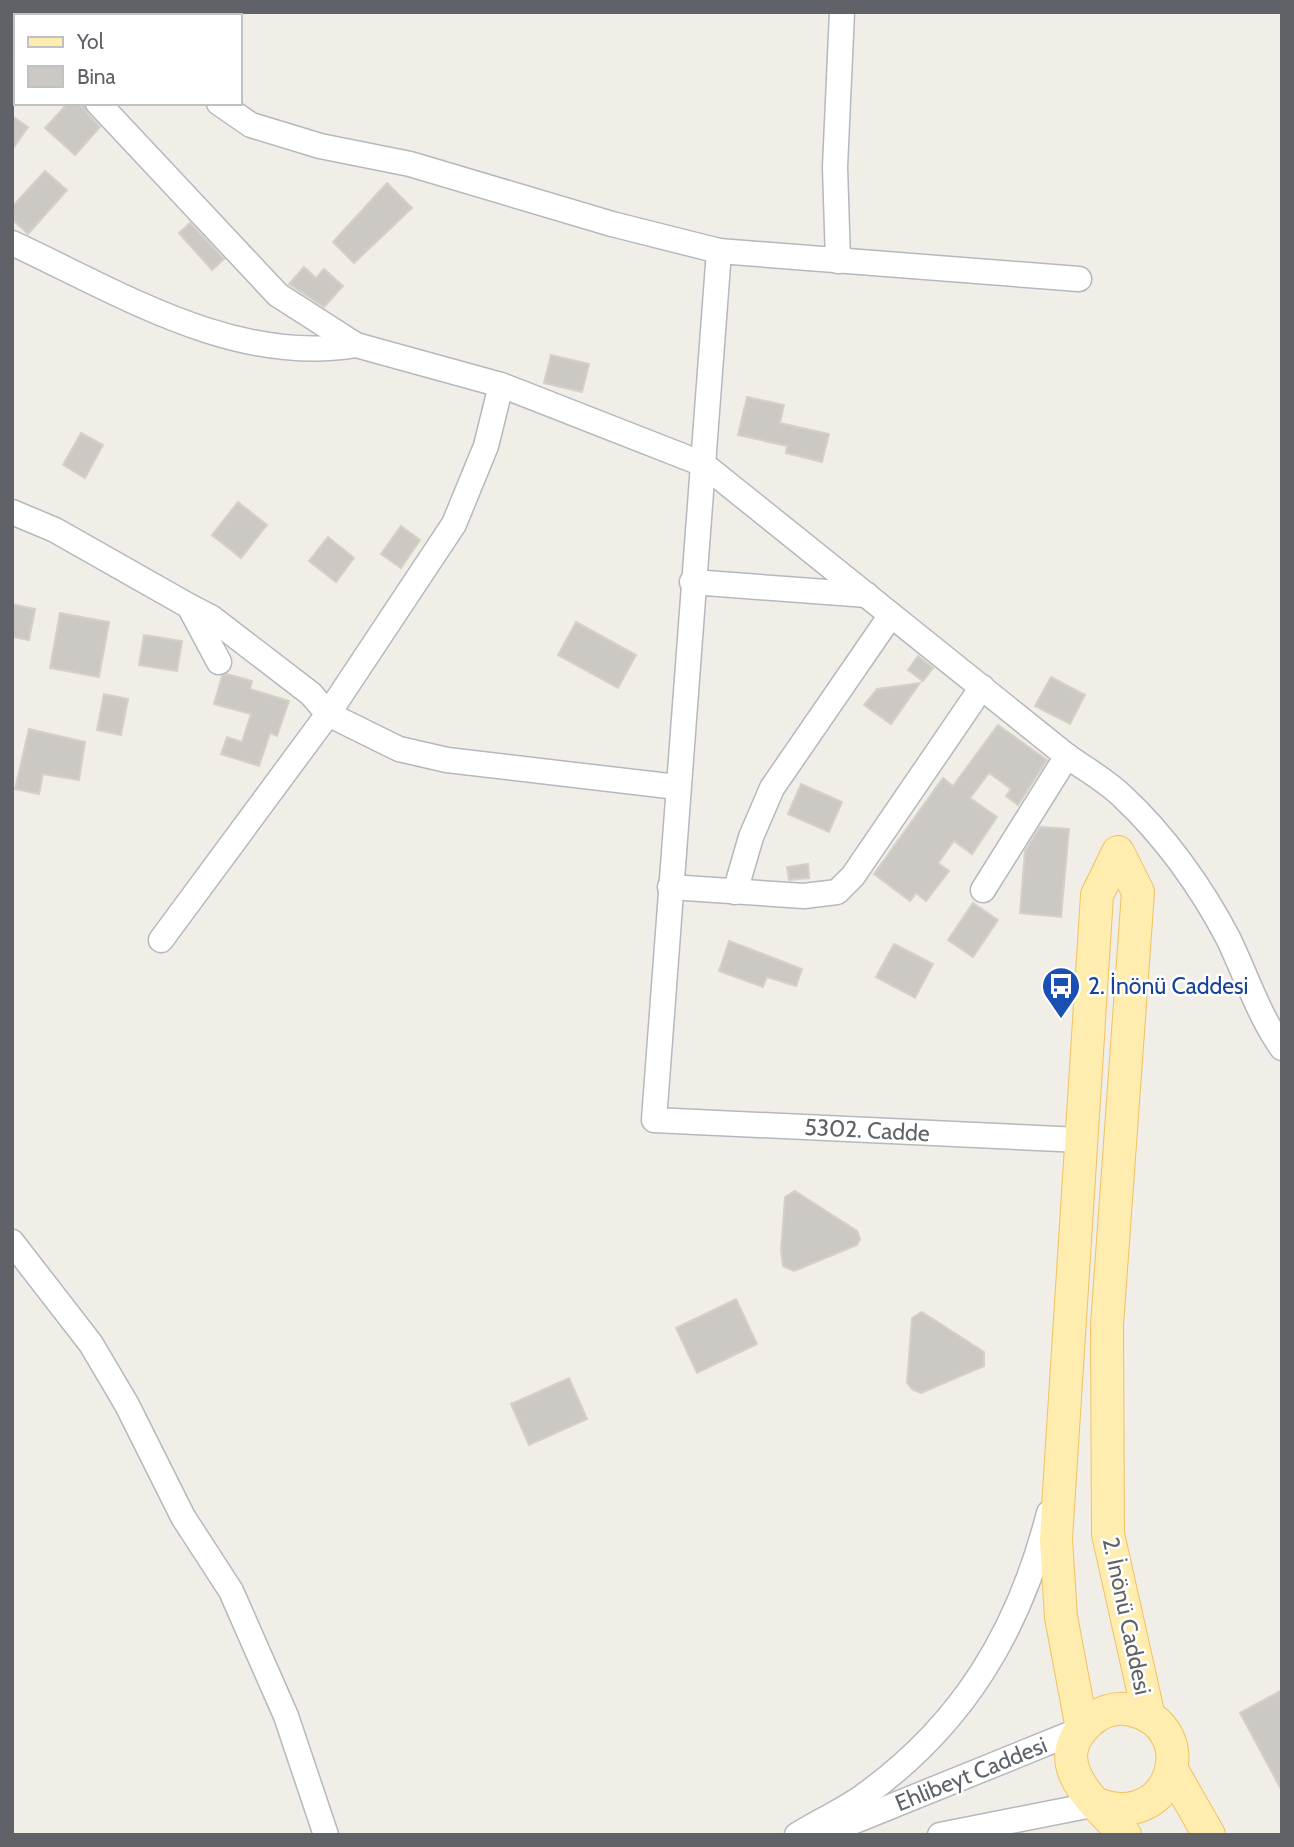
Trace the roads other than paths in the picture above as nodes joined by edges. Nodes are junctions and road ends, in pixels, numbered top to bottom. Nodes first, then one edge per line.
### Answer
1 (842, 12) edge
2 (100, 105) edge
3 (222, 105) edge
4 (12, 243) edge
5 (719, 251) junction
6 (838, 261) junction
7 (1079, 279) dead end
8 (356, 345) junction
9 (501, 385) junction
10 (703, 464) junction
11 (12, 513) edge
12 (692, 582) junction
13 (867, 596) junction
14 (190, 606) junction
15 (891, 615) junction
16 (219, 662) dead end
17 (982, 687) junction
18 (328, 714) junction
19 (1067, 755) junction
20 (677, 787) junction
21 (670, 887) junction
22 (983, 890) dead end
23 (735, 892) junction
24 (161, 940) dead end
25 (1282, 1048) edge
26 (1081, 1140) junction
27 (1120, 1142) junction
28 (12, 1242) edge
29 (1061, 1464) junction
30 (1149, 1717) junction
31 (1082, 1729) junction
32 (1172, 1770) junction
33 (1097, 1804) junction
34 (326, 1835) edge
35 (797, 1835) edge
36 (821, 1835) edge
37 (940, 1835) edge
38 (1125, 1835) edge
39 (1209, 1835) edge

1 - 6 street
2 - 8 street
3 - 5 street
4 - 8 street
5 - 6 street
5 - 10 street
6 - 7 street
8 - 9 street
9 - 10 street
9 - 18 street
10 - 12 street
10 - 13 street
11 - 14 street
12 - 13 street
12 - 20 street
13 - 15 street
14 - 16 street
14 - 18 street
15 - 17 street
15 - 23 street
17 - 19 street
17 - 23 street
18 - 20 street
18 - 24 street
19 - 22 street
19 - 25 street
20 - 21 street
21 - 23 street
21 - 26 street, 5302. Cadde
26 - 27 main road
26 - 27 main road, 2. İnönü Caddesi
26 - 29 main road, 2. İnönü Caddesi
27 - 30 main road, 2. İnönü Caddesi
28 - 34 street
29 - 31 main road, 2. İnönü Caddesi
29 - 35 street
30 - 31 main road, 2. İnönü Caddesi
30 - 32 main road, 2. İnönü Caddesi
31 - 33 main road, 2. İnönü Caddesi
31 - 36 street, Ehlibeyt Caddesi
32 - 33 main road
32 - 39 main road, 2. İnönü Caddesi
33 - 37 street, Ehlibeyt Caddesi
33 - 38 main road, 2. İnönü Caddesi

